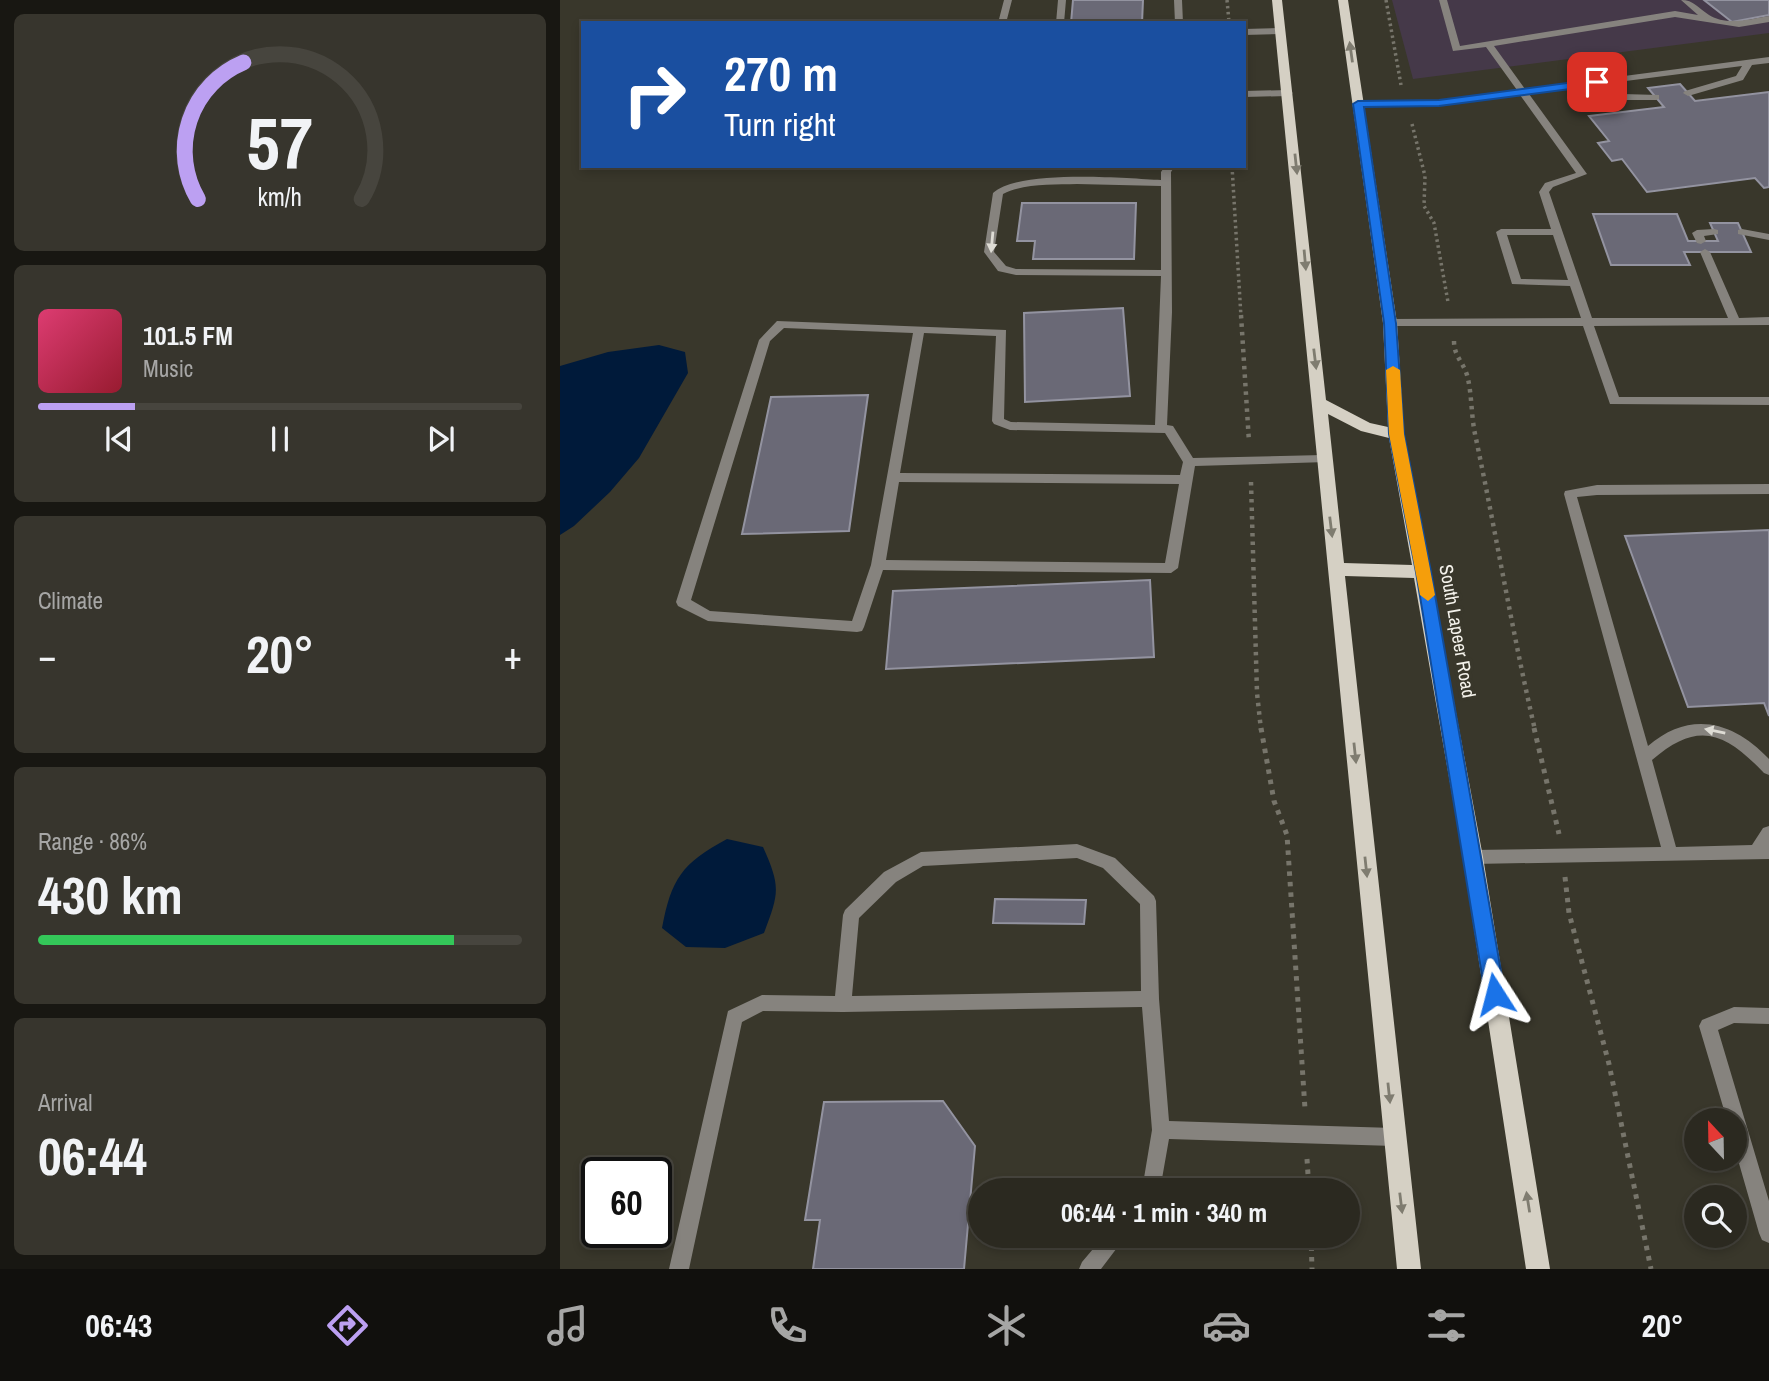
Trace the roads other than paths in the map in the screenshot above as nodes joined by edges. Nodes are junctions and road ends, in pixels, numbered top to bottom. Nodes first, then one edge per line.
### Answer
1 (1008, 0) edge
2 (1062, 0) edge
3 (1178, 0) edge
4 (1277, 0) edge
5 (1343, 0) edge
6 (1443, 0) edge
7 (1685, 0) edge
8 (1769, 19) edge
9 (1003, 21) edge
10 (1060, 21) edge
11 (1179, 21) edge
12 (1710, 21) junction
13 (1281, 31) junction
14 (1246, 32) edge
15 (1488, 44) junction
16 (1769, 60) edge
17 (1749, 62) junction
18 (1572, 86) junction
19 (1524, 92) junction
20 (1288, 93) junction
21 (1688, 93) dead end
22 (1246, 94) edge
23 (1656, 97) dead end
24 (1358, 104) junction
25 (1170, 168) edge
26 (1166, 183) junction
27 (1557, 232) junction
28 (1714, 232) dead end
29 (1742, 232) dead end
30 (1769, 237) edge
31 (1166, 273) junction
32 (1574, 283) junction
33 (1735, 321) junction
34 (1769, 321) edge
35 (1586, 322) junction
36 (1390, 323) junction
37 (919, 330) junction
38 (1769, 401) edge
39 (1321, 404) junction
40 (1161, 429) junction
41 (1396, 434) junction
42 (1323, 459) junction
43 (1189, 462) junction
44 (894, 477) junction
45 (1186, 480) junction
46 (1769, 489) edge
47 (878, 565) junction
48 (1336, 569) junction
49 (1423, 572) junction
50 (1644, 758) junction
51 (1769, 769) edge
52 (1769, 833) edge
53 (1670, 852) junction
54 (1763, 852) edge
55 (1473, 857) junction
56 (1150, 999) junction
57 (843, 1004) junction
58 (1769, 1016) edge
59 (1161, 1130) junction
60 (1394, 1137) junction
61 (1153, 1178) edge
62 (1769, 1233) edge
63 (1106, 1248) edge
64 (679, 1269) edge
65 (1089, 1269) edge
66 (1409, 1269) edge
67 (1538, 1269) edge

1 - 9 lane
2 - 10 lane
3 - 11 lane
4 - 13 main road
24 -> 5 main road, South Lapeer Road
6 - 15 lane
7 - 12 lane
8 - 12 lane
12 - 15 lane
13 - 14 lane
13 - 20 main road
15 - 19 lane
16 - 17 lane
17 - 18 lane
17 - 21 lane
18 - 19 lane
18 - 23 lane
19 - 24 lane
19 - 27 lane
20 - 22 lane
20 -> 39 main road
24 - 36 main road, South Lapeer Road
25 - 26 lane
26 - 31 lane
26 -> 31 lane
27 - 32 lane
27 - 32 lane
28 - 33 lane
29 - 30 lane
31 - 40 lane
32 - 35 lane
33 - 34 lane
33 - 35 lane
35 - 36 lane
35 - 38 lane
36 - 41 main road, South Lapeer Road
37 - 40 lane
37 - 44 lane
37 - 47 lane
39 - 41 main road
39 - 42 main road
40 - 43 lane
41 - 49 main road, South Lapeer Road
42 - 43 lane
42 -> 48 main road
43 - 45 lane
44 - 45 lane
44 - 47 lane
45 - 47 lane
46 - 50 lane
48 - 49 main road
48 -> 60 main road
49 - 55 main road, South Lapeer Road
51 -> 50 lane
50 - 53 lane
52 - 54 lane
53 - 54 lane
53 - 55 lane
67 -> 55 main road, South Lapeer Road
56 - 57 lane
56 - 57 lane
56 - 59 lane
57 - 64 lane
58 - 62 lane
59 - 60 lane
59 - 61 lane
60 -> 66 main road
63 - 65 lane

